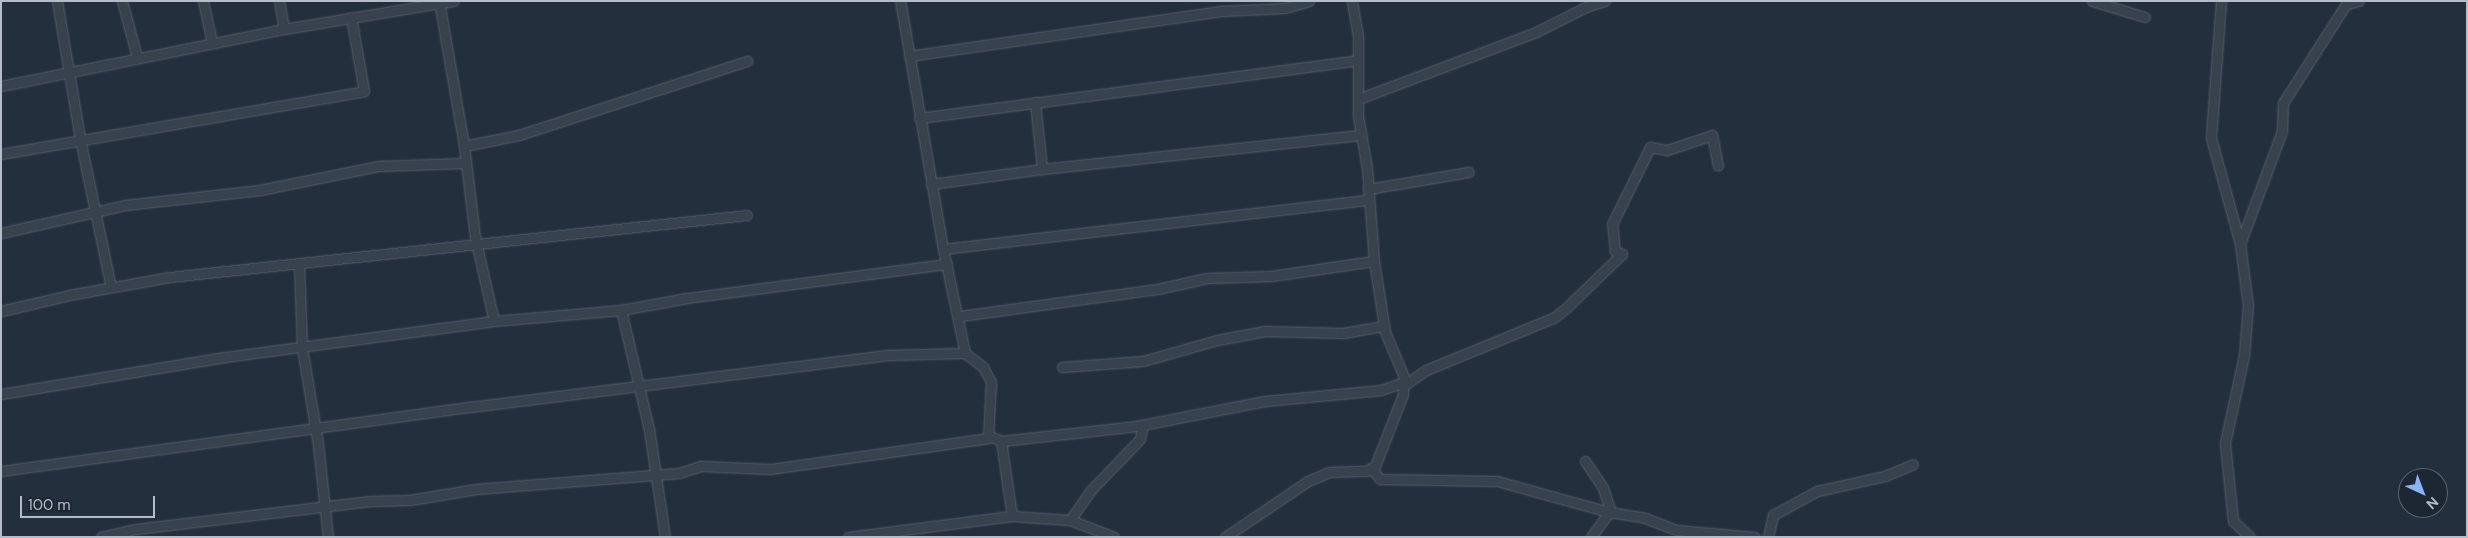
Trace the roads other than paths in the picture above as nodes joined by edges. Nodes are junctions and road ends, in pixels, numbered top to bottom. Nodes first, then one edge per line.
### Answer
1 (57, 1) edge
2 (122, 1) edge
3 (204, 1) edge
4 (279, 1) edge
5 (454, 1) edge
6 (900, 1) edge
7 (1309, 1) edge
8 (1352, 1) edge
9 (1605, 1) edge
10 (2092, 1) edge
11 (2222, 1) edge
12 (2359, 1) edge
13 (439, 3) edge
14 (351, 17) junction
15 (2146, 17) dead end
16 (284, 29) junction
17 (212, 44) junction
18 (910, 56) junction
19 (137, 57) junction
20 (1358, 60) junction
21 (747, 61) dead end
22 (70, 71) junction
23 (1, 86) edge
24 (1358, 98) junction
25 (1035, 102) junction
26 (919, 118) junction
27 (1360, 135) junction
28 (80, 139) junction
29 (464, 146) junction
30 (1, 154) edge
31 (464, 163) junction
32 (1718, 165) dead end
33 (1042, 169) junction
34 (1469, 172) dead end
35 (931, 184) junction
36 (1368, 189) junction
37 (1368, 200) junction
38 (97, 213) junction
39 (747, 215) dead end
40 (1, 233) edge
41 (2240, 244) junction
42 (477, 245) junction
43 (943, 249) junction
44 (1374, 262) junction
45 (299, 263) junction
46 (947, 264) junction
47 (112, 287) junction
48 (621, 310) junction
49 (1, 311) edge
50 (960, 316) junction
51 (494, 320) junction
52 (1384, 326) junction
53 (302, 348) junction
54 (965, 353) junction
55 (1062, 367) dead end
56 (1404, 384) junction
57 (637, 387) junction
58 (1, 394) edge
59 (1143, 425) junction
60 (314, 429) junction
61 (990, 436) junction
62 (1001, 441) junction
63 (1585, 461) dead end
64 (1913, 464) dead end
65 (1371, 468) junction
66 (1, 471) edge
67 (654, 475) junction
68 (324, 508) junction
69 (1610, 512) junction
70 (1012, 516) junction
71 (1070, 520) junction
72 (1110, 536) edge
73 (101, 537) edge
74 (328, 537) edge
75 (664, 537) edge
76 (848, 537) edge
77 (1225, 537) edge
78 (1590, 537) edge
79 (1755, 537) edge
80 (1768, 537) edge
81 (2250, 537) edge

1 - 22 street
2 - 19 street
3 - 17 street
4 - 16 street
5 - 13 street
6 - 18 street
7 - 18 street
8 - 20 street
9 - 24 street
10 - 15 street
11 - 41 street
12 - 41 street
13 - 14 street
13 - 29 street
14 - 16 street
14 - 28 street
16 - 17 street
17 - 19 street
18 - 26 street
19 - 22 street
20 - 24 street
20 - 25 street
21 - 29 street
22 - 23 street
22 - 28 street
24 - 27 street
25 - 26 street
25 - 33 street
26 - 35 street
27 - 33 street
27 - 36 street
28 - 30 street
28 - 38 street
29 - 31 street
31 - 38 street
31 - 42 street
32 - 56 street
33 - 35 street
34 - 36 street
35 - 43 street
36 - 37 street
37 - 43 street
37 - 44 street
38 - 40 street
38 - 47 street
39 - 42 street
41 - 81 street
42 - 45 street
42 - 51 street
43 - 46 street
44 - 50 street
44 - 52 street
45 - 47 street
45 - 53 street
46 - 48 street
46 - 50 street
47 - 49 street
48 - 51 street
48 - 57 street
50 - 54 street
51 - 53 street
52 - 55 street
52 - 56 street
53 - 58 street
53 - 60 street
54 - 57 street
54 - 61 street
56 - 59 street
56 - 65 street
57 - 60 street
57 - 67 street
59 - 62 street
59 - 71 street
60 - 66 street
60 - 68 street
61 - 62 street
61 - 67 street
62 - 70 street
63 - 69 street
64 - 80 street
65 - 69 street
65 - 77 street
67 - 68 street
67 - 75 street
68 - 73 street
68 - 74 street
69 - 78 street
69 - 79 street
70 - 71 street
70 - 76 street
71 - 72 street

